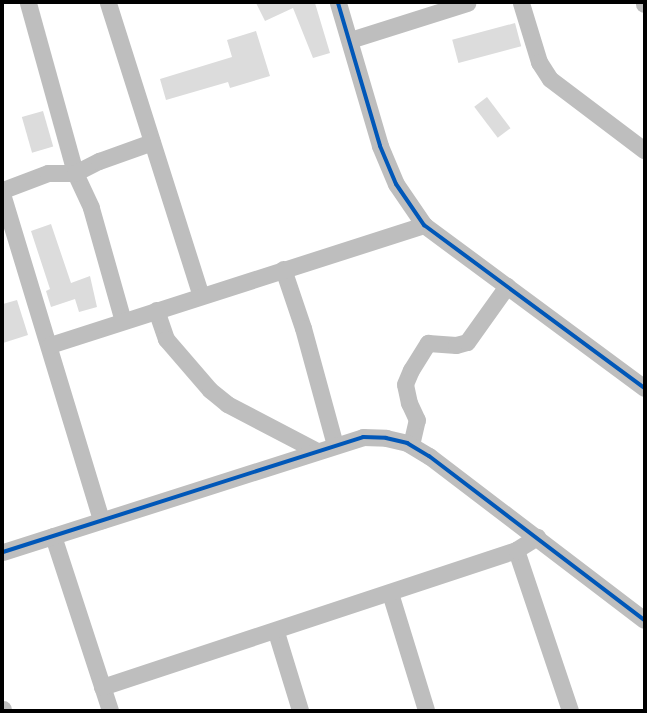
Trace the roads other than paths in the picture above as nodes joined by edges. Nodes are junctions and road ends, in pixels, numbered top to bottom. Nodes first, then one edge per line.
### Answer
1 (28, 3) edge
2 (108, 3) edge
3 (338, 3) edge
4 (467, 3) edge
5 (521, 3) edge
6 (350, 40) junction
7 (152, 142) junction
8 (644, 150) edge
9 (75, 173) junction
10 (3, 190) edge
11 (3, 197) edge
12 (424, 225) junction
13 (282, 269) junction
14 (507, 286) junction
15 (201, 296) junction
16 (156, 310) junction
17 (123, 321) junction
18 (50, 345) junction
19 (644, 388) edge
20 (335, 445) junction
21 (411, 445) junction
22 (317, 451) junction
23 (101, 520) junction
24 (53, 536) junction
25 (537, 537) junction
26 (516, 550) junction
27 (3, 552) edge
28 (390, 593) junction
29 (644, 620) edge
30 (276, 632) junction
31 (102, 687) junction
32 (110, 710) edge
33 (300, 710) edge
34 (426, 710) edge
35 (570, 710) edge

1 - 9 street
2 - 7 street
3 - 6 street
4 - 6 street
5 - 8 street
6 - 12 street
7 - 9 street
7 - 15 street
9 - 10 street
9 - 17 street
11 - 18 street
12 - 13 street
12 - 14 street
13 - 15 street
13 - 20 street
14 - 19 street
14 - 21 street
15 - 16 street
16 - 17 street
16 - 22 street
17 - 18 street
18 - 23 street
20 - 21 street
20 - 22 street
21 - 25 street
22 - 23 street
23 - 24 street
24 - 27 street
24 - 31 street
25 - 26 street
25 - 29 street
26 - 28 street
26 - 35 street
28 - 30 street
28 - 34 street
30 - 31 street
30 - 33 street
31 - 32 street

